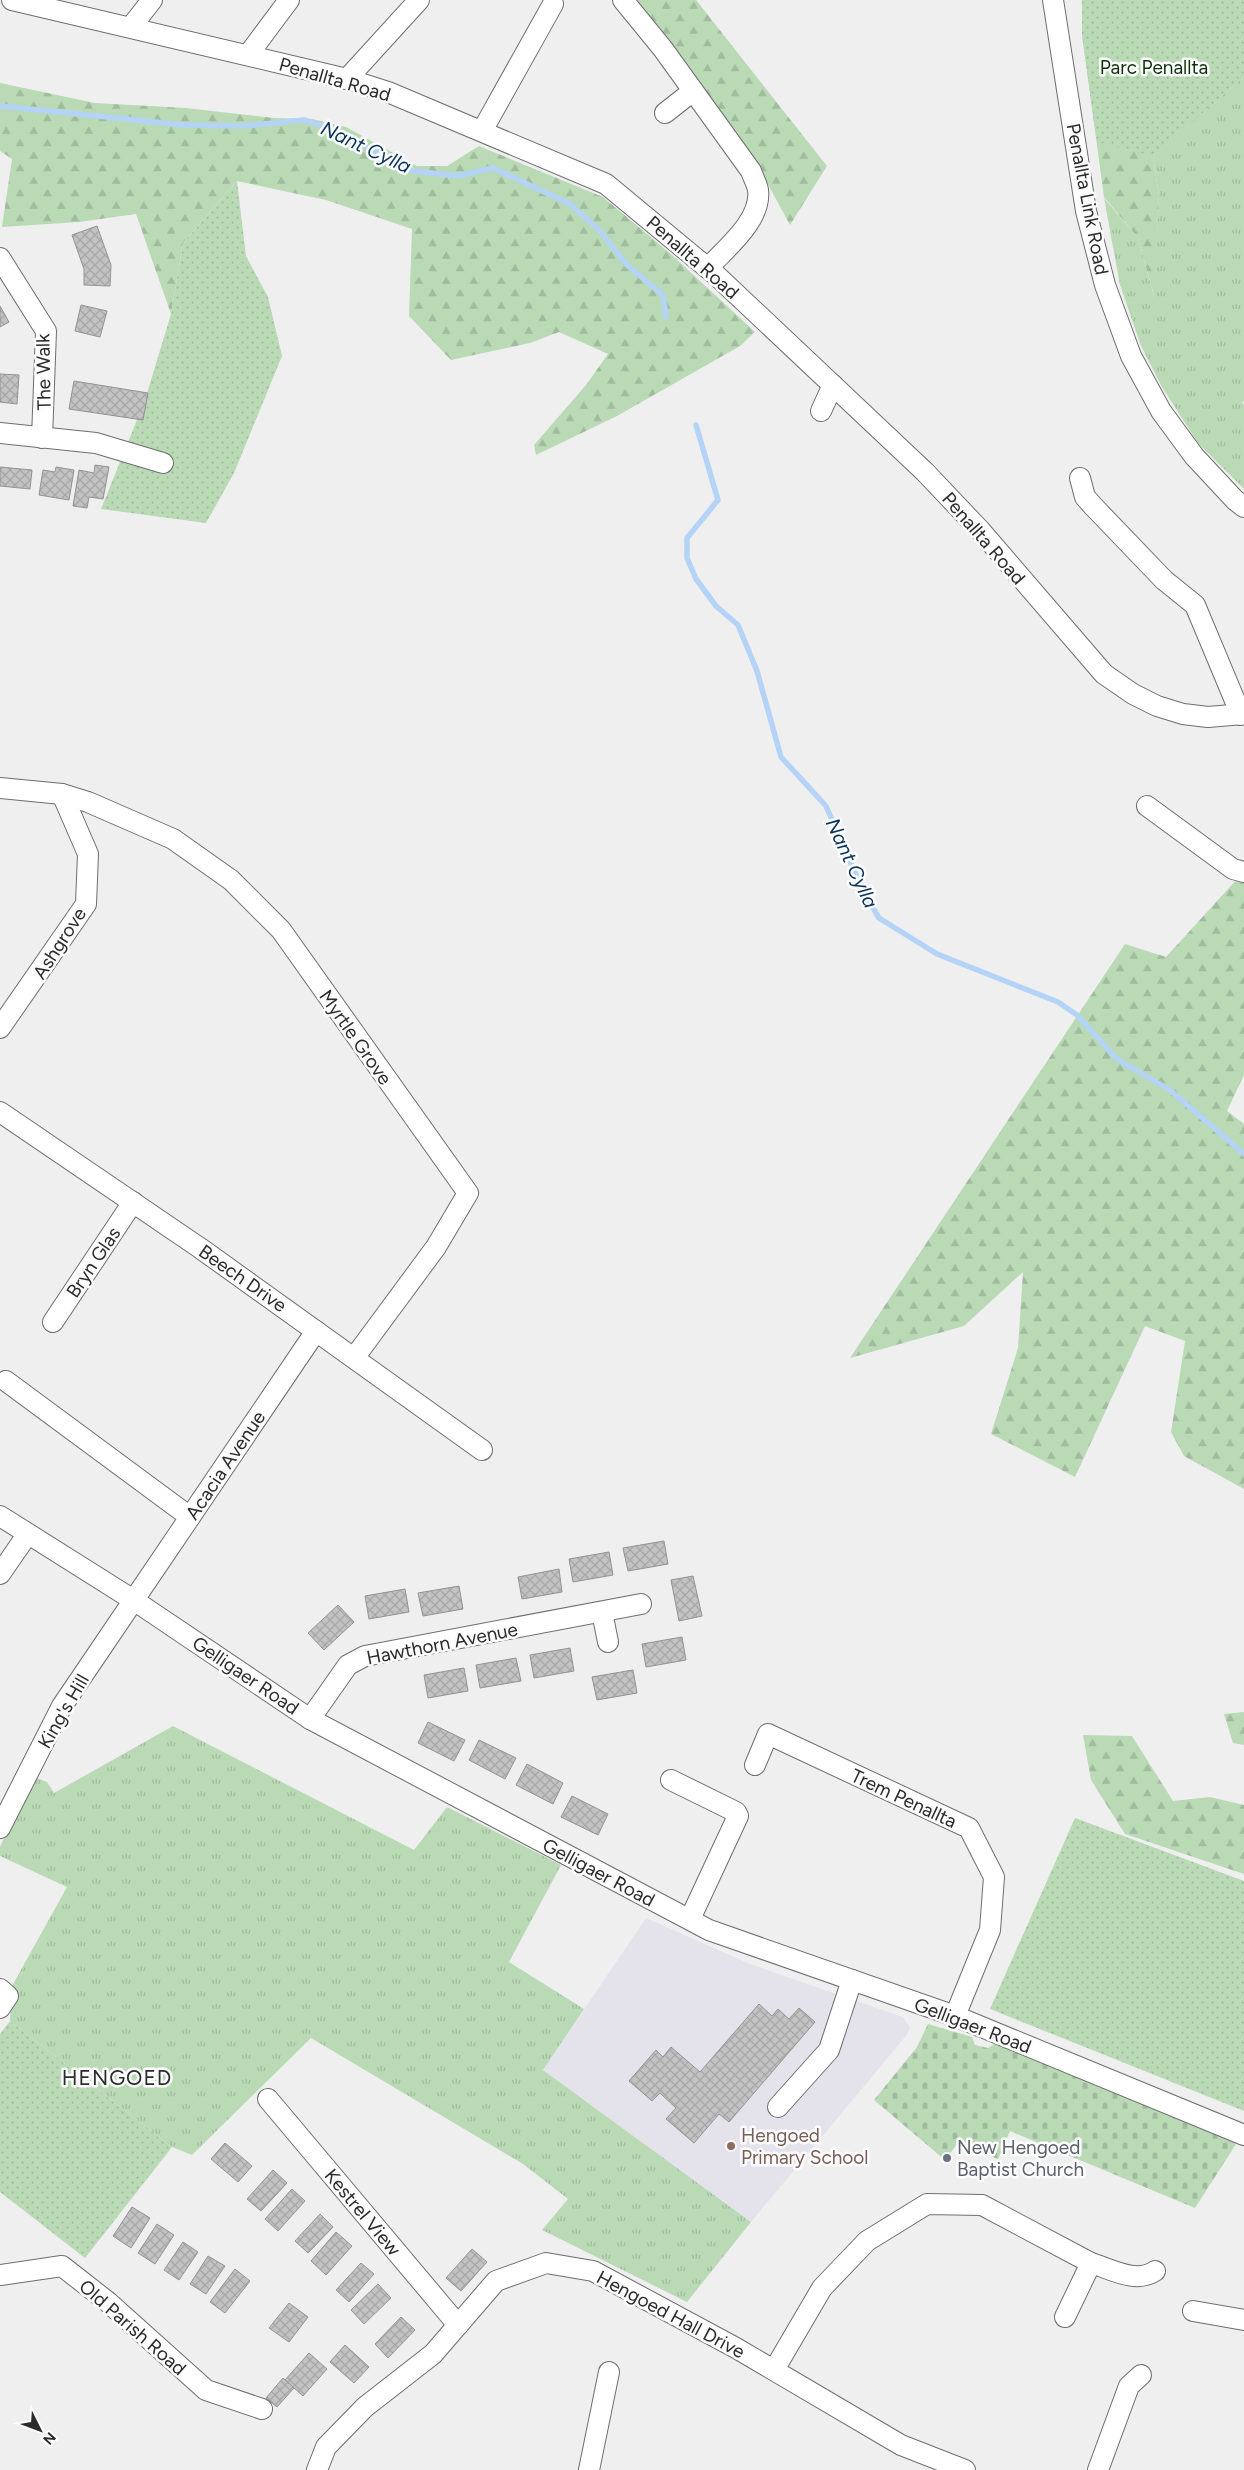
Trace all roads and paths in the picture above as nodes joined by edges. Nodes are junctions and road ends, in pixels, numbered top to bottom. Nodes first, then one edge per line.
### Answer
1 (152, 0) edge
2 (289, 0) edge
3 (419, 0) edge
4 (623, 0) edge
5 (1053, 0) edge
6 (20, 1) edge
7 (553, 4) dead end
8 (131, 27) junction
9 (248, 55) junction
10 (348, 79) junction
11 (693, 91) junction
12 (665, 113) dead end
13 (482, 131) junction
14 (0, 258) edge
15 (708, 268) junction
16 (834, 385) junction
17 (821, 411) dead end
18 (0, 433) edge
19 (42, 438) junction
20 (163, 463) dead end
21 (1080, 478) dead end
22 (1244, 507) edge
23 (1243, 714) edge
24 (0, 788) edge
25 (62, 794) junction
26 (1147, 806) dead end
27 (1244, 872) edge
28 (0, 1028) edge
29 (0, 1112) edge
30 (133, 1202) junction
31 (53, 1322) dead end
32 (316, 1331) junction
33 (354, 1358) junction
34 (2, 1382) edge
35 (482, 1450) dead end
36 (0, 1516) edge
37 (190, 1517) junction
38 (27, 1535) junction
39 (0, 1574) edge
40 (135, 1600) junction
41 (641, 1604) dead end
42 (602, 1612) junction
43 (608, 1642) dead end
44 (310, 1719) junction
45 (755, 1765) dead end
46 (672, 1780) dead end
47 (0, 1828) edge
48 (690, 1919) junction
49 (852, 1980) junction
50 (0, 1989) edge
51 (0, 2008) edge
52 (955, 2016) junction
53 (268, 2099) dead end
54 (778, 2107) dead end
55 (1244, 2135) edge
56 (1091, 2263) junction
57 (1155, 2271) dead end
58 (0, 2275) edge
59 (1193, 2311) dead end
60 (1065, 2317) dead end
61 (1244, 2320) edge
62 (458, 2324) junction
63 (774, 2370) junction
64 (609, 2372) dead end
65 (1141, 2375) dead end
66 (262, 2409) dead end
67 (957, 2468) edge
68 (317, 2470) edge
69 (590, 2470) edge
70 (1098, 2470) edge

1 - 8 street
2 - 9 street
3 - 10 street
4 - 11 street
5 - 22 street, Penallta Link Road
6 - 8 street, Penallta Road
7 - 13 street
8 - 9 street, Penallta Road
9 - 10 street, Penallta Road
10 - 13 street, Penallta Road
11 - 12 street
11 - 15 street
13 - 15 street, Penallta Road
14 - 19 street, The Walk
15 - 16 street, Penallta Road
16 - 17 street
16 - 23 street, Penallta Road
18 - 19 street, The Walk
19 - 20 street, The Walk
21 - 23 street
24 - 25 street
25 - 28 street, Ashgrove
25 - 33 street, Myrtle Grove
26 - 27 street
29 - 30 street, Beech Drive
30 - 31 street, Bryn Glas
30 - 32 street, Beech Drive
32 - 33 street, Beech Drive
32 - 37 street, Acacia Avenue
33 - 35 street, Beech Drive
34 - 37 street
36 - 38 street, Gelligaer Road
37 - 40 street, Acacia Avenue
38 - 39 street
38 - 40 street, Gelligaer Road
40 - 44 street, Gelligaer Road
40 - 47 street, King's Hill
41 - 42 street, Hawthorn Avenue
42 - 43 street
42 - 44 street, Hawthorn Avenue
44 - 48 street, Gelligaer Road
45 - 52 street, Trem Penallta
46 - 48 street
48 - 49 street, Gelligaer Road
49 - 52 street, Gelligaer Road
49 - 54 street
50 - 51 street
52 - 55 street, Gelligaer Road
53 - 62 street, Kestrel View
56 - 57 street
56 - 60 street
56 - 63 street
58 - 66 street, Old Parish Road
59 - 61 street
62 - 63 street, Hengoed Hall Drive
62 - 68 street, Hengoed Hall Drive
63 - 67 street, Hengoed Hall Drive
64 - 69 street
65 - 70 street

